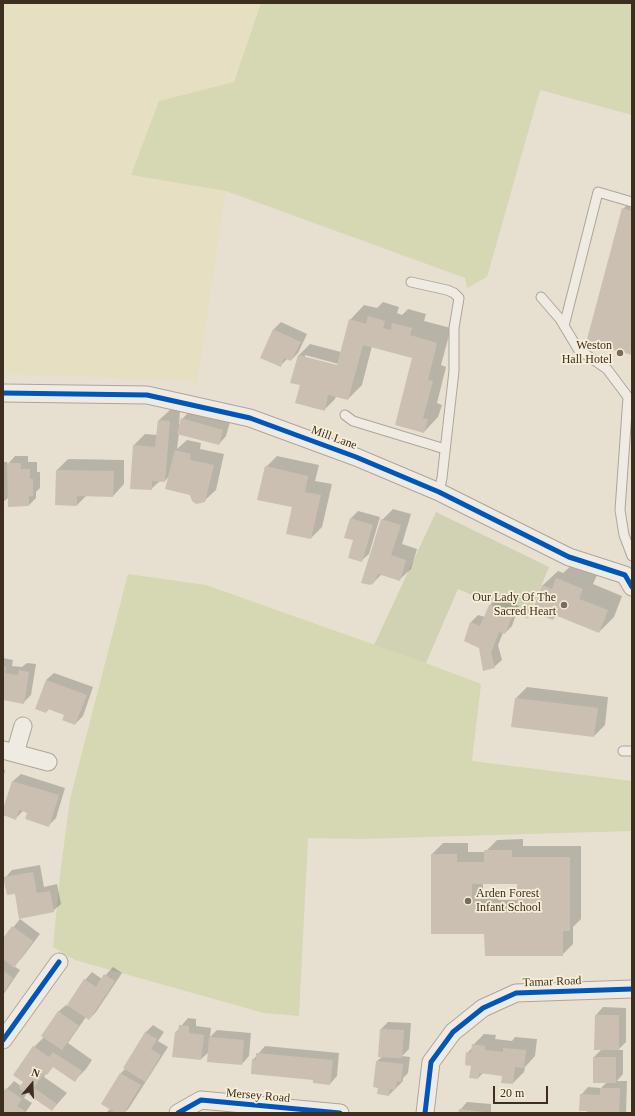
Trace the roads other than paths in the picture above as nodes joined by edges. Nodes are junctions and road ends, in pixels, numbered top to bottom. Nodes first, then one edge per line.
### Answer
1 (632, 202) edge
2 (411, 282) dead end
3 (541, 297) dead end
4 (564, 326) junction
5 (3, 393) edge
6 (345, 415) dead end
7 (445, 449) junction
8 (439, 492) junction
9 (630, 568) edge
10 (23, 726) dead end
11 (9, 752) edge
12 (48, 762) dead end
13 (59, 962) dead end
14 (632, 989) edge
15 (3, 1040) edge
16 (178, 1113) edge
17 (340, 1113) edge
18 (425, 1113) edge

1 - 4 lane
2 - 7 lane
3 - 4 lane
4 - 9 lane
5 - 8 street, Mill Lane
6 - 7 lane
7 - 8 lane
8 - 9 street, Mill Lane
10 - 11 street
11 - 12 street
13 - 15 street
14 - 18 street, Tamar Road
16 - 17 street, Mersey Road

